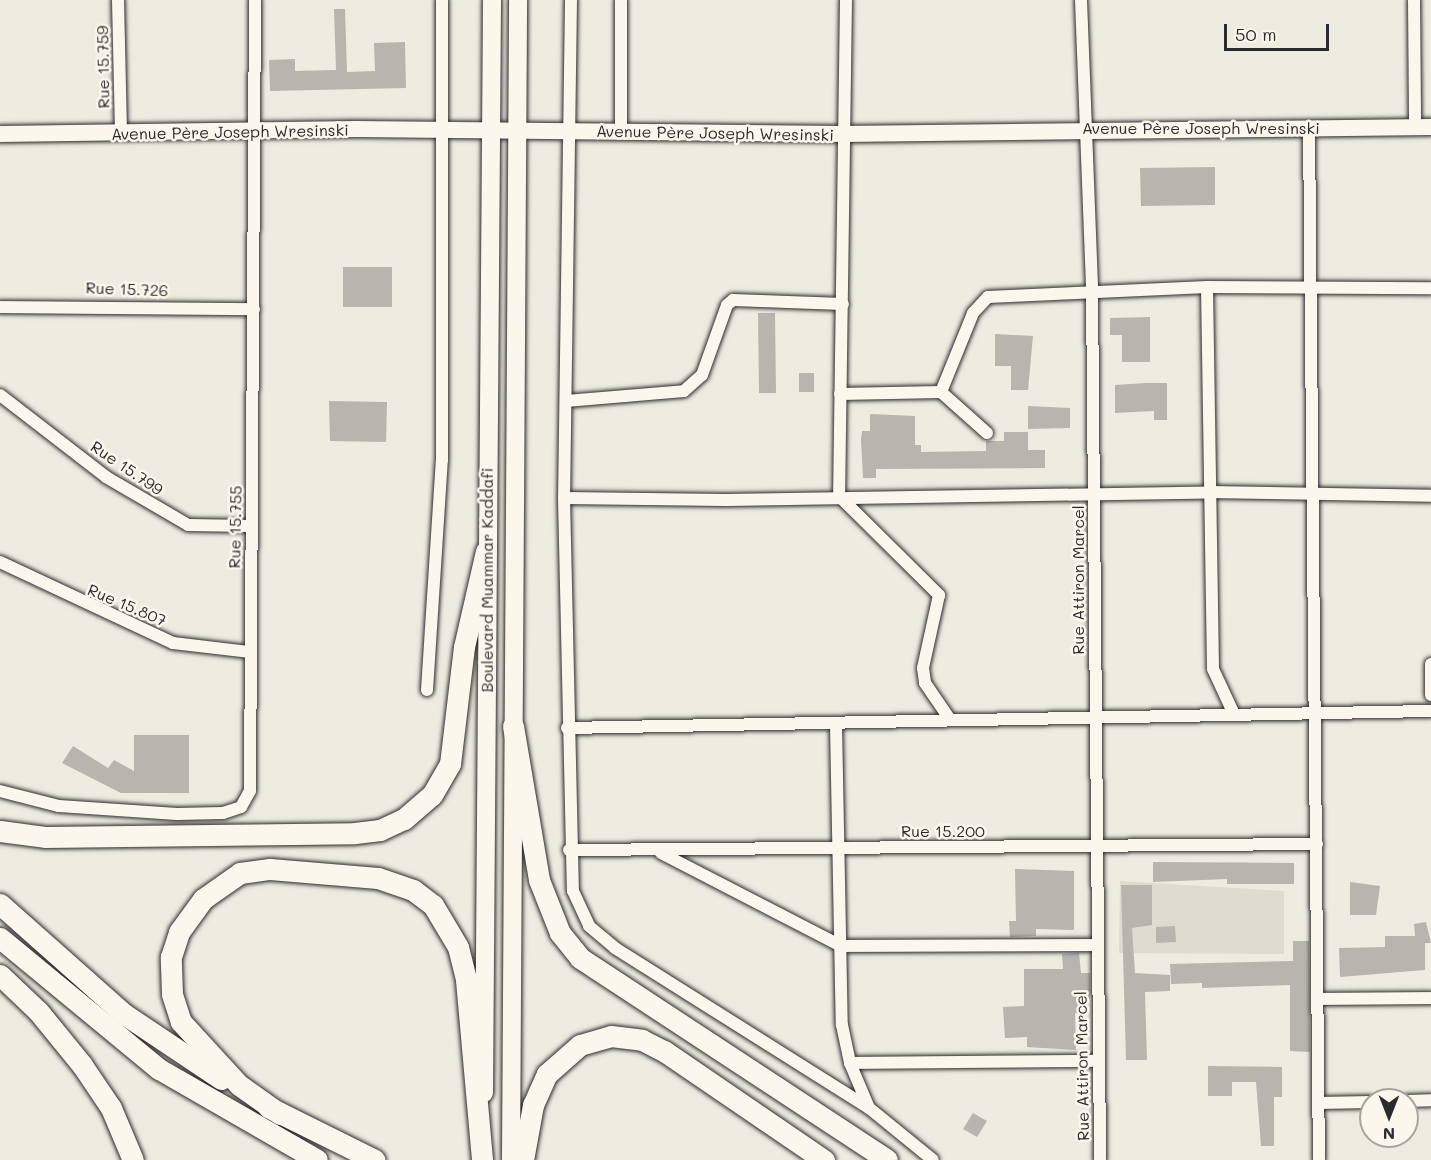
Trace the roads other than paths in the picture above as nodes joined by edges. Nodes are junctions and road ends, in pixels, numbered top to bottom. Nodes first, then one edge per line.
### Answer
1 (118, 0) edge
2 (255, 0) edge
3 (442, 0) edge
4 (492, 0) edge
5 (518, 0) edge
6 (571, 0) edge
7 (621, 0) edge
8 (846, 0) edge
9 (1081, 0) edge
10 (1414, 0) edge
11 (1309, 127) junction
12 (1423, 127) edge
13 (1083, 128) junction
14 (570, 131) junction
15 (256, 132) junction
16 (445, 132) junction
17 (493, 132) junction
18 (519, 132) junction
19 (621, 132) junction
20 (0, 134) edge
21 (121, 134) junction
22 (842, 134) junction
23 (1208, 287) junction
24 (1311, 287) junction
25 (1431, 288) edge
26 (1092, 290) junction
27 (843, 304) junction
28 (0, 307) edge
29 (254, 309) junction
30 (941, 392) junction
31 (840, 393) junction
32 (0, 395) edge
33 (566, 401) junction
34 (987, 433) dead end
35 (1209, 492) junction
36 (1314, 494) junction
37 (1094, 495) junction
38 (839, 496) junction
39 (1431, 496) edge
40 (564, 498) junction
41 (251, 526) junction
42 (486, 551) junction
43 (0, 562) edge
44 (250, 652) junction
45 (1431, 664) edge
46 (427, 690) dead end
47 (1431, 695) edge
48 (1431, 711) edge
49 (1233, 712) junction
50 (1315, 712) junction
51 (1095, 717) junction
52 (949, 718) junction
53 (836, 725) junction
54 (513, 726) junction
55 (567, 728) junction
56 (0, 790) edge
57 (0, 831) edge
58 (1317, 844) junction
59 (1094, 846) junction
60 (841, 848) junction
61 (569, 850) junction
62 (659, 852) junction
63 (0, 904) edge
64 (0, 938) edge
65 (1096, 945) junction
66 (841, 946) junction
67 (0, 975) edge
68 (1431, 998) edge
69 (1318, 999) junction
70 (1098, 1061) junction
71 (850, 1063) junction
72 (1359, 1102) edge
73 (1318, 1104) junction
74 (869, 1108) junction
75 (280, 1114) junction
76 (133, 1160) edge
77 (317, 1160) edge
78 (375, 1160) edge
79 (483, 1160) edge
80 (511, 1160) edge
81 (523, 1160) edge
82 (824, 1160) edge
83 (887, 1160) edge
84 (933, 1160) edge
85 (1100, 1160) edge
86 (1319, 1160) edge

1 - 21 street, Rue 15.759
2 - 15 street, Rue 15.755
3 - 16 street
4 - 17 main road, Boulevard Muammar Kaddafi
5 - 18 main road, Boulevard Muammar Kaddafi
6 - 14 street
7 - 19 street
8 - 22 street
9 - 13 street, Rue Attiron Marcel
10 - 12 street
11 - 12 street, Avenue Père Joseph Wresinski
11 - 13 street, Avenue Père Joseph Wresinski
11 - 24 street
13 - 22 street, Avenue Père Joseph Wresinski
13 - 26 street, Rue Attiron Marcel
14 - 18 street, Avenue Père Joseph Wresinski
14 - 19 street, Avenue Père Joseph Wresinski
14 - 33 street
15 - 16 street, Avenue Père Joseph Wresinski
15 - 21 street, Avenue Père Joseph Wresinski
15 - 29 street, Rue 15.755
16 - 17 street, Avenue Père Joseph Wresinski
16 - 46 street
17 - 18 street, Avenue Père Joseph Wresinski
17 - 42 main road, Boulevard Muammar Kaddafi
18 - 54 main road, Boulevard Muammar Kaddafi
19 - 22 street, Avenue Père Joseph Wresinski
20 - 21 street, Avenue Père Joseph Wresinski
22 - 27 street
23 - 24 street
23 - 26 street
23 - 35 street
24 - 25 street
24 - 36 street
26 - 30 street
26 - 37 street, Rue Attiron Marcel
27 - 31 street
27 - 33 street
28 - 29 street, Rue 15.726
29 - 41 street, Rue 15.755
30 - 31 street
30 - 34 street
31 - 38 street
32 - 41 street, Rue 15.799
33 - 40 street
35 - 36 street
35 - 37 street
35 - 49 street
36 - 39 street
36 - 50 street
37 - 38 street
37 - 51 street, Rue Attiron Marcel
38 - 40 street
38 - 52 street
40 - 55 street
41 - 44 street, Rue 15.755
42 - 57 highway
42 - 79 main road, Boulevard Muammar Kaddafi
43 - 44 street, Rue 15.807
44 - 56 street, Rue 15.755
45 - 47 street
48 - 50 street
49 - 50 street
49 - 51 street
50 - 58 street
51 - 52 street
51 - 59 street, Rue Attiron Marcel
52 - 53 street
53 - 55 street
53 - 60 street
54 - 80 main road, Boulevard Muammar Kaddafi
54 - 83 highway
55 - 61 street
58 - 59 street, Rue 15.200
58 - 69 street
59 - 60 street, Rue 15.200
59 - 65 street, Rue Attiron Marcel
60 - 62 street, Rue 15.200
60 - 66 street
61 - 62 street, Rue 15.200
61 - 74 street
62 - 66 street
63 - 75 highway
64 - 77 highway
65 - 66 street
65 - 70 street, Rue Attiron Marcel
66 - 71 street
67 - 76 highway
68 - 69 street
69 - 73 street
70 - 71 street
70 - 85 street, Rue Attiron Marcel
71 - 74 street
72 - 73 street
73 - 86 street
74 - 84 street
75 - 78 highway
75 - 79 highway
81 - 82 highway

